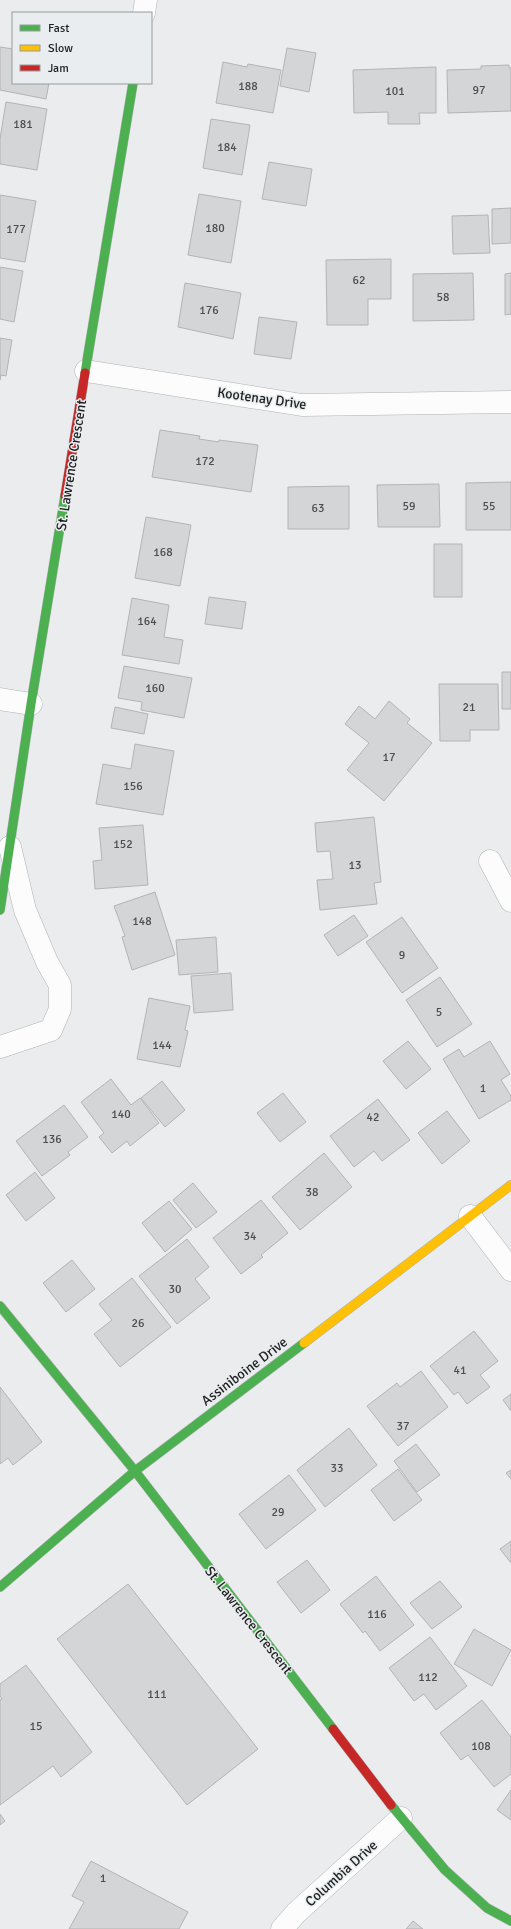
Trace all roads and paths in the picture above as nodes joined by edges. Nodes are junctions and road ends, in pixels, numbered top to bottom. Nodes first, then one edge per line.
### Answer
1 (146, 0) edge
2 (144, 12) edge
3 (133, 84) edge
4 (86, 371) junction
5 (511, 402) edge
6 (0, 699) edge
7 (31, 704) junction
8 (10, 847) junction
9 (490, 861) dead end
10 (511, 901) edge
11 (0, 910) edge
12 (0, 1047) edge
13 (511, 1185) edge
14 (470, 1216) junction
15 (511, 1270) edge
16 (0, 1306) edge
17 (135, 1471) junction
18 (0, 1587) edge
19 (402, 1818) junction
20 (511, 1921) edge
21 (282, 1929) edge

1 - 2 street
3 - 4 street, St. Lawrence Crescent
4 - 5 street, Kootenay Drive
4 - 7 street, St. Lawrence Crescent
6 - 7 street
7 - 8 street, St. Lawrence Crescent
8 - 11 street, St. Lawrence Crescent
8 - 12 street, St. Lawrence Crescent
9 - 10 street
13 - 14 street, Assiniboine Drive
14 - 15 street
14 - 17 street, Assiniboine Drive
16 - 17 street, St. Lawrence Crescent
17 - 18 street, Assiniboine Drive
17 - 19 street, St. Lawrence Crescent
19 - 20 street, St. Lawrence Crescent
19 - 21 street, Columbia Drive

